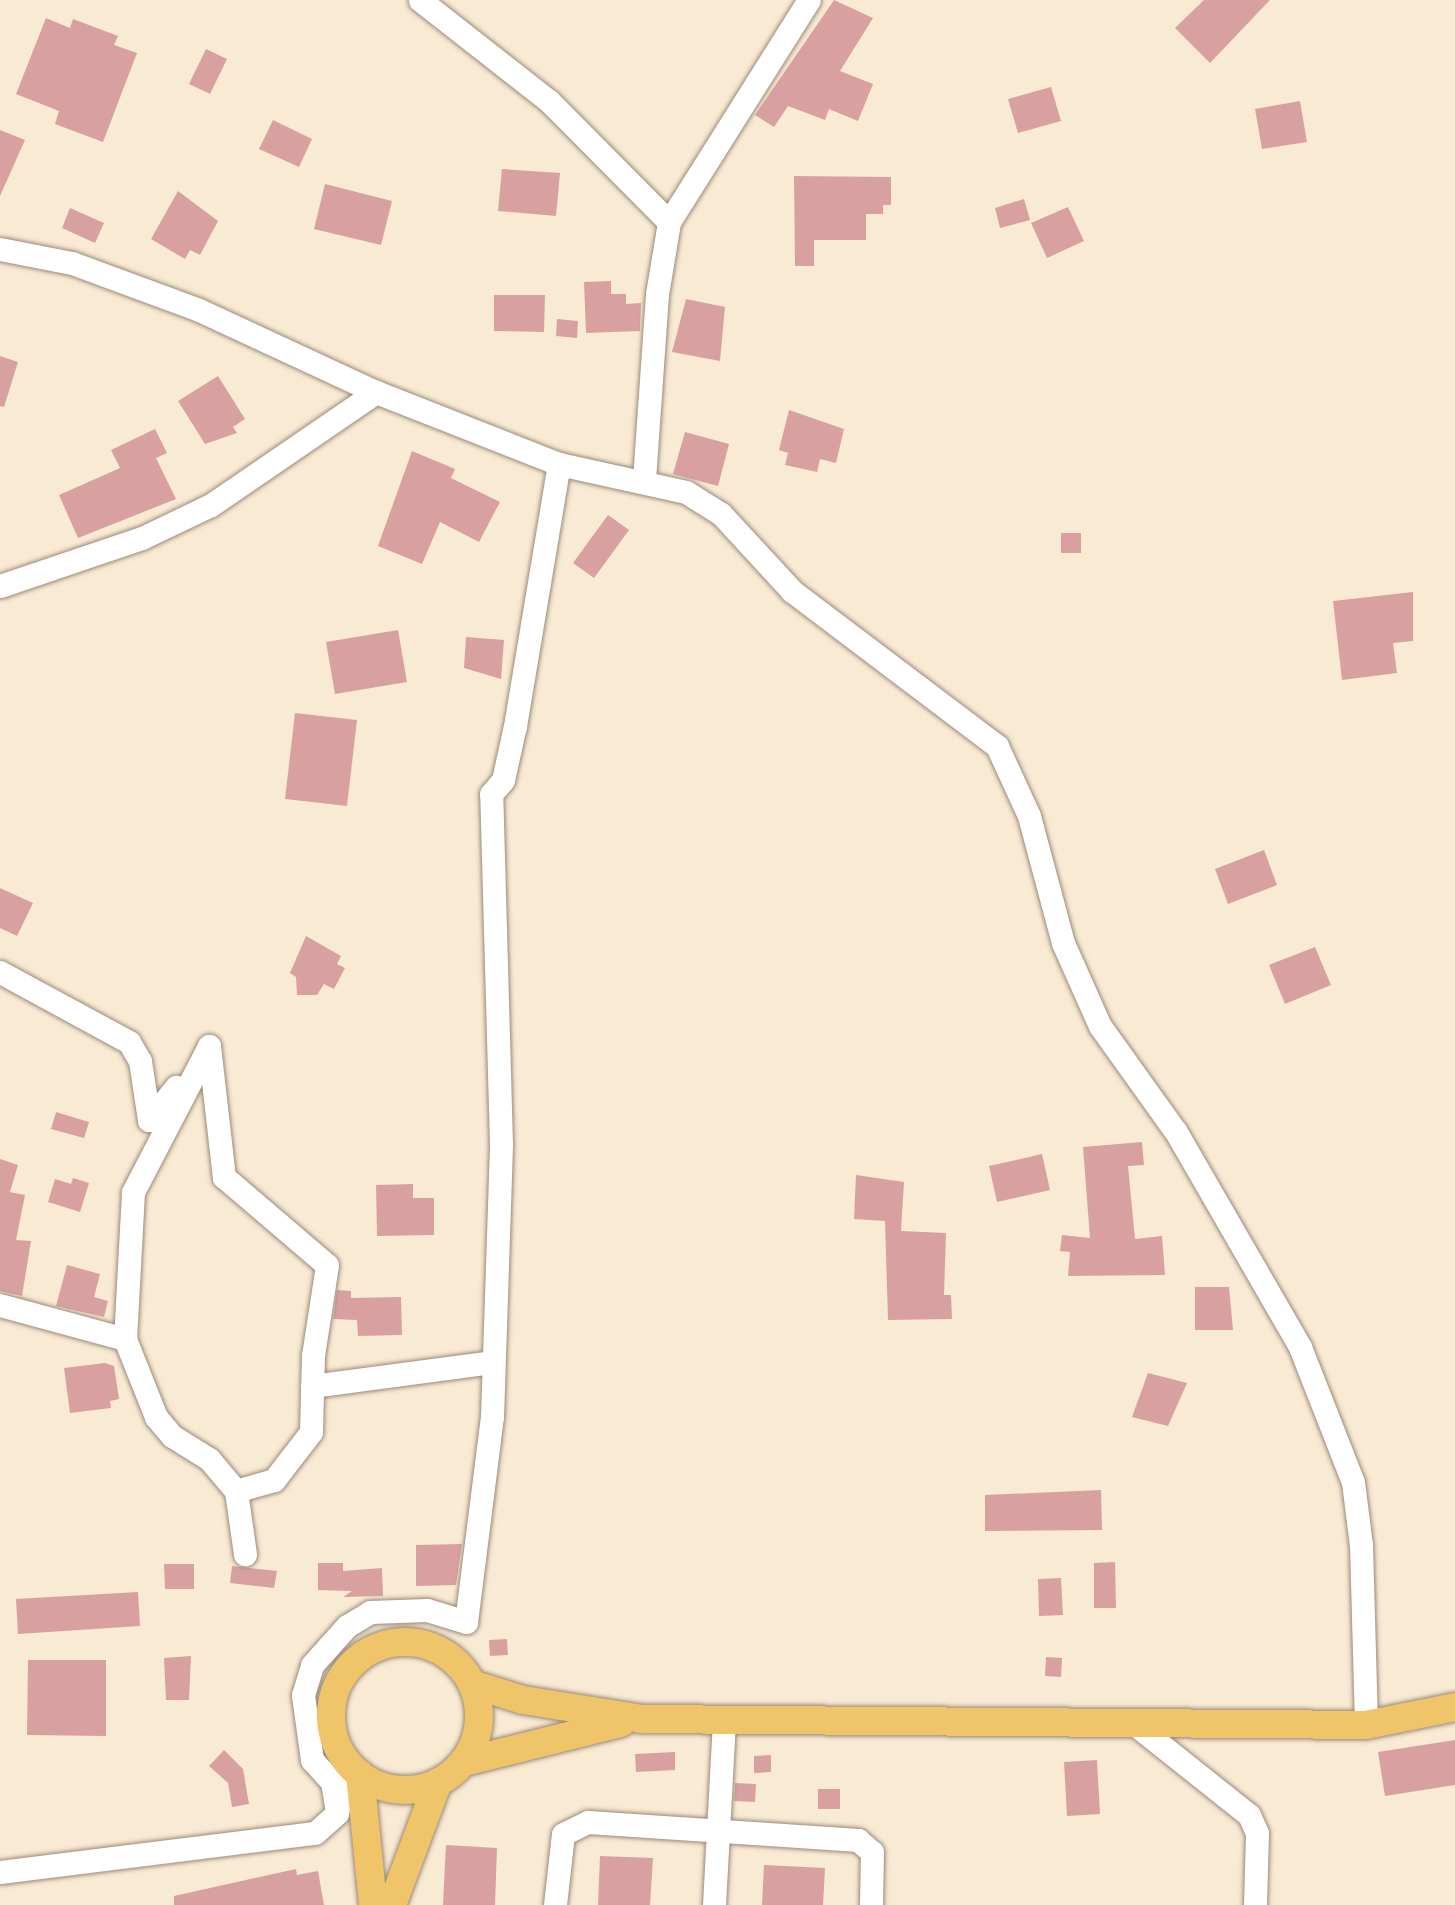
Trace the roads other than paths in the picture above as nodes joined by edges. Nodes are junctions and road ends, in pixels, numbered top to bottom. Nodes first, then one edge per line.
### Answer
1 (420, 0) edge
2 (809, 0) edge
3 (669, 222) junction
4 (0, 250) edge
5 (376, 392) junction
6 (559, 464) junction
7 (644, 480) junction
8 (0, 586) edge
9 (0, 972) edge
10 (209, 1046) junction
11 (0, 1306) edge
12 (125, 1339) junction
13 (491, 1362) junction
14 (312, 1386) junction
15 (236, 1491) junction
16 (245, 1554) dead end
17 (472, 1684) junction
18 (1455, 1707) edge
19 (641, 1720) junction
20 (724, 1720) junction
21 (1132, 1722) junction
22 (1366, 1726) junction
23 (464, 1762) junction
24 (354, 1768) junction
25 (438, 1782) junction
26 (337, 1813) junction
27 (718, 1829) junction
28 (0, 1872) edge
29 (373, 1905) edge
30 (392, 1905) edge
31 (555, 1905) edge
32 (714, 1905) edge
33 (871, 1905) edge
34 (1255, 1905) edge

1 - 3 street
2 - 3 street
3 - 7 street
4 - 5 street
5 - 6 street
5 - 8 street
6 - 7 street
6 - 13 street
7 - 22 street
9 - 10 street
10 - 12 street
10 - 14 street
11 - 12 street
12 - 15 street
13 - 14 street
13 - 26 street
14 - 15 street
15 - 16 street
17 - 19 main road
17 - 23 main road
17 - 24 main road
18 - 22 main road
19 - 20 main road
19 - 23 main road
20 - 21 main road
20 - 27 street
21 - 22 main road
21 - 34 street
23 - 25 main road
24 - 25 main road
24 - 26 street
24 - 29 main road
25 - 30 main road
26 - 28 street
27 - 31 street
27 - 32 street
27 - 33 street

